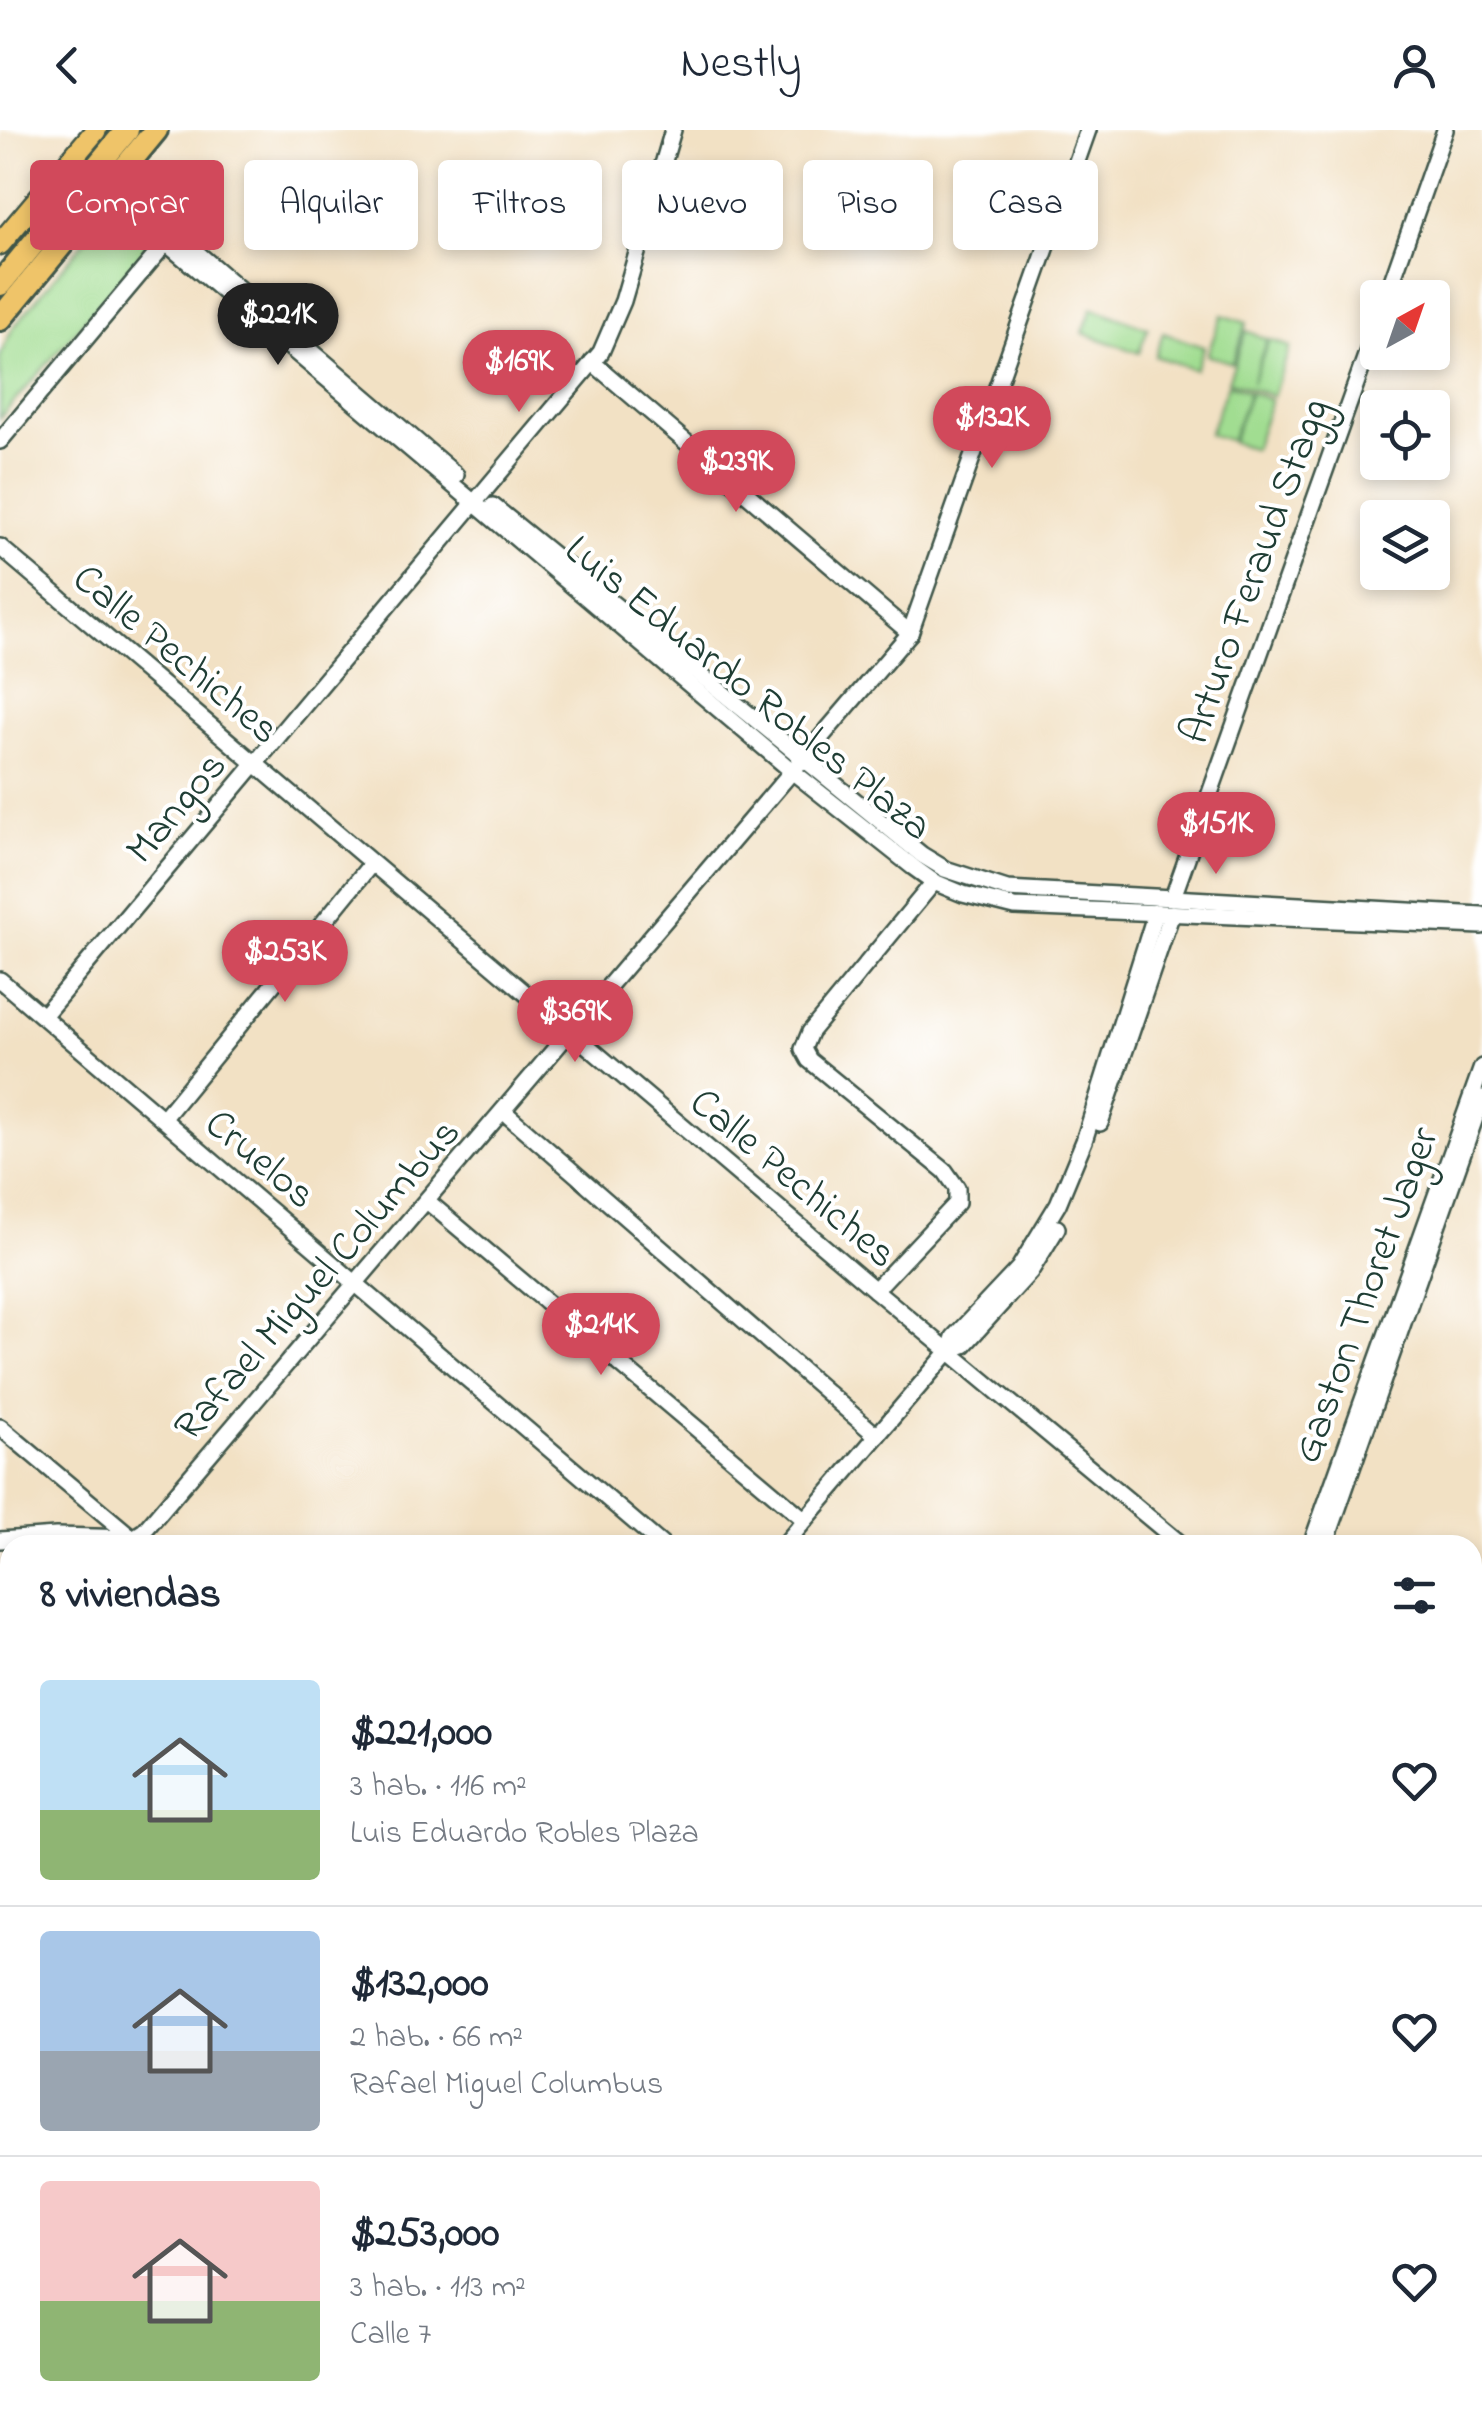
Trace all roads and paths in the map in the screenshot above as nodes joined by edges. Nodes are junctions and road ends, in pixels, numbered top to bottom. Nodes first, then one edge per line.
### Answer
1 (96, 130) edge
2 (127, 130) edge
3 (156, 130) edge
4 (673, 130) edge
5 (1088, 130) edge
6 (1445, 130) edge
7 (132, 160) edge
8 (0, 244) edge
9 (57, 250) edge
10 (160, 250) edge
11 (174, 250) edge
12 (191, 250) edge
13 (1392, 280) edge
14 (0, 284) edge
15 (0, 319) edge
16 (592, 362) junction
17 (1361, 370) edge
18 (0, 442) edge
19 (478, 500) junction
20 (0, 547) edge
21 (910, 633) junction
22 (255, 764) junction
23 (798, 765) junction
24 (372, 863) junction
25 (934, 882) junction
26 (1167, 908) junction
27 (1482, 915) edge
28 (1482, 926) edge
29 (0, 980) edge
30 (43, 1016) junction
31 (570, 1032) junction
32 (1482, 1067) edge
33 (1482, 1098) edge
34 (504, 1111) junction
35 (163, 1119) junction
36 (427, 1201) junction
37 (356, 1284) junction
38 (875, 1290) junction
39 (950, 1350) junction
40 (0, 1426) edge
41 (877, 1436) junction
42 (804, 1520) junction
43 (129, 1535) edge
44 (141, 1535) edge
45 (650, 1535) edge
46 (792, 1535) edge
47 (1170, 1535) edge
48 (1315, 1535) edge
49 (1329, 1535) edge

1 - 8 main road
2 - 14 highway
3 - 7 highway
4 - 16 street, Mangos
5 - 21 street, Rafael Miguel Columbus
6 - 13 street
9 - 15 highway
10 - 18 street
11 - 19 street, Luis Eduardo Robles Plaza
12 - 19 street, Luis Eduardo Robles Plaza
16 - 19 street, Mangos
16 - 21 street
17 - 26 street, Arturo Feraud Stagg
19 - 22 street, Mangos
19 - 23 street, Luis Eduardo Robles Plaza
20 - 22 street, Calle Pechiches
21 - 23 street, Rafael Miguel Columbus
22 - 24 street, Calle Pechiches
22 - 30 street, Mangos
23 - 25 street, Luis Eduardo Robles Plaza
23 - 26 street, Luis Eduardo Robles Plaza
23 - 31 street, Rafael Miguel Columbus
24 - 31 street, Calle Pechiches
24 - 35 street
25 - 26 street, Luis Eduardo Robles Plaza
25 - 38 street
26 - 27 street, Luis Eduardo Robles Plaza
26 - 28 street, Luis Eduardo Robles Plaza
26 - 39 street, Arturo Feraud Stagg
29 - 30 street, Cruelos
30 - 35 street, Cruelos
31 - 34 street, Rafael Miguel Columbus
31 - 38 street, Calle Pechiches
32 - 48 street, Gaston Thoret Jager
33 - 49 street, Gaston Thoret Jager
34 - 36 street, Rafael Miguel Columbus
34 - 41 street
35 - 37 street, Cruelos
36 - 37 street, Rafael Miguel Columbus
36 - 42 street
37 - 44 street, Rafael Miguel Columbus
37 - 45 street, Cruelos
38 - 39 street, Calle Pechiches
39 - 41 street, Arturo Feraud Stagg
39 - 47 street, Calle Pechiches
40 - 43 street
41 - 42 street, Arturo Feraud Stagg
42 - 46 street, Arturo Feraud Stagg

